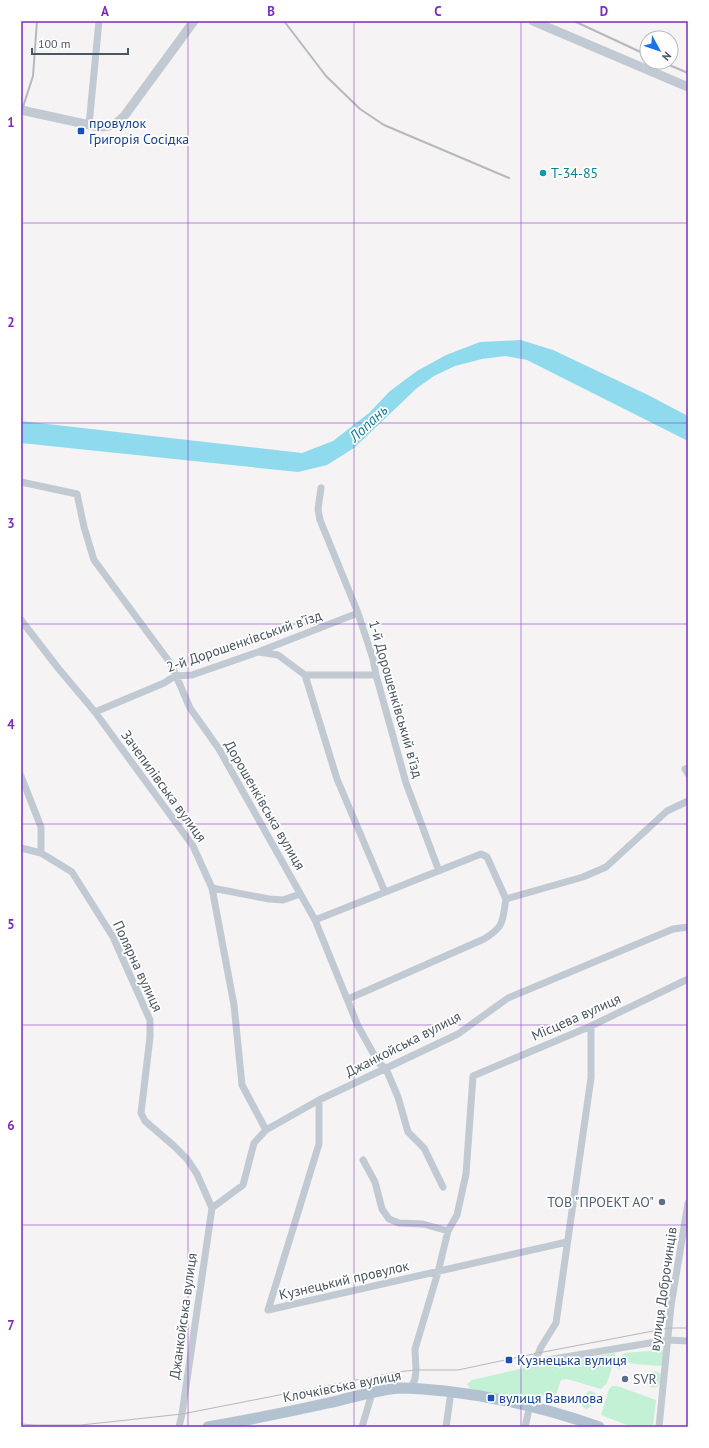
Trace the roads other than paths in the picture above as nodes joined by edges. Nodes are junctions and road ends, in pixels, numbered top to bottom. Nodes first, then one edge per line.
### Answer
1 (99, 21) edge
2 (194, 21) edge
3 (533, 21) edge
4 (688, 87) edge
5 (21, 110) edge
6 (89, 125) junction
7 (21, 482) edge
8 (321, 488) dead end
9 (358, 613) junction
10 (21, 620) edge
11 (258, 652) junction
12 (305, 675) junction
13 (376, 675) junction
14 (175, 676) junction
15 (95, 712) junction
16 (21, 776) edge
17 (688, 802) edge
18 (21, 848) edge
19 (41, 853) junction
20 (439, 871) junction
21 (212, 888) junction
22 (385, 892) junction
23 (300, 894) junction
24 (506, 899) junction
25 (315, 920) junction
26 (688, 927) edge
27 (688, 980) edge
28 (348, 998) junction
29 (591, 1026) junction
30 (386, 1069) junction
31 (319, 1100) junction
32 (266, 1130) junction
33 (363, 1160) dead end
34 (443, 1187) dead end
35 (688, 1203) edge
36 (212, 1208) junction
37 (448, 1231) junction
38 (567, 1242) junction
39 (438, 1272) junction
40 (668, 1340) junction
41 (688, 1341) edge
42 (411, 1388) junction
43 (451, 1392) junction
44 (372, 1393) junction
45 (530, 1405) junction
46 (179, 1427) edge
47 (208, 1427) edge
48 (362, 1427) edge
49 (446, 1427) edge
50 (525, 1427) edge
51 (597, 1427) edge
52 (659, 1427) edge

1 - 6 street
2 - 6 street
3 - 4 street
5 - 6 street
7 - 14 street, Дорошенківська вулиця
8 - 9 street, 1-й Дорошенківський в’їзд
9 - 11 street, 2-й Дорошенківський в’їзд
9 - 13 street, 1-й Дорошенківський в’їзд
10 - 15 street, Зачепилівська вулиця
11 - 12 street
11 - 14 street, 2-й Дорошенківський в’їзд
12 - 13 street
12 - 22 street
13 - 20 street, 1-й Дорошенківський в’їзд
14 - 15 street, 2-й Дорошенківський в’їзд
14 - 23 street, Дорошенківська вулиця
15 - 21 street, Зачепилівська вулиця
16 - 19 street
17 - 24 street
18 - 19 street
19 - 36 street, Полярна вулиця
20 - 22 street
20 - 24 street
21 - 23 street
21 - 32 street, Зачепилівська вулиця
22 - 25 street
23 - 25 street, Дорошенківська вулиця
24 - 28 street
25 - 28 street, Дорошенківська вулиця
26 - 30 street, Джанкойська вулиця
27 - 29 street, Місцева вулиця
28 - 30 street, Дорошенківська вулиця
29 - 37 street, Місцева вулиця
29 - 38 street
30 - 31 street, Джанкойська вулиця
30 - 34 street, Дорошенківська вулиця
31 - 32 street, Джанкойська вулиця
31 - 39 street, Кузнецький провулок
32 - 36 street, Джанкойська вулиця
33 - 37 street
35 - 40 street, вулиця Доброчинців
36 - 46 street, Джанкойська вулиця
37 - 39 street
38 - 39 street, Кузнецький провулок
38 - 40 street
39 - 42 street
40 - 41 street
40 - 52 street, вулиця Доброчинців
42 - 43 main road, Клочківська вулиця
42 - 44 main road, Клочківська вулиця
43 - 45 main road, Клочківська вулиця
43 - 49 street
44 - 47 main road, Клочківська вулиця
44 - 48 street
45 - 50 street
45 - 51 main road, Клочківська вулиця

